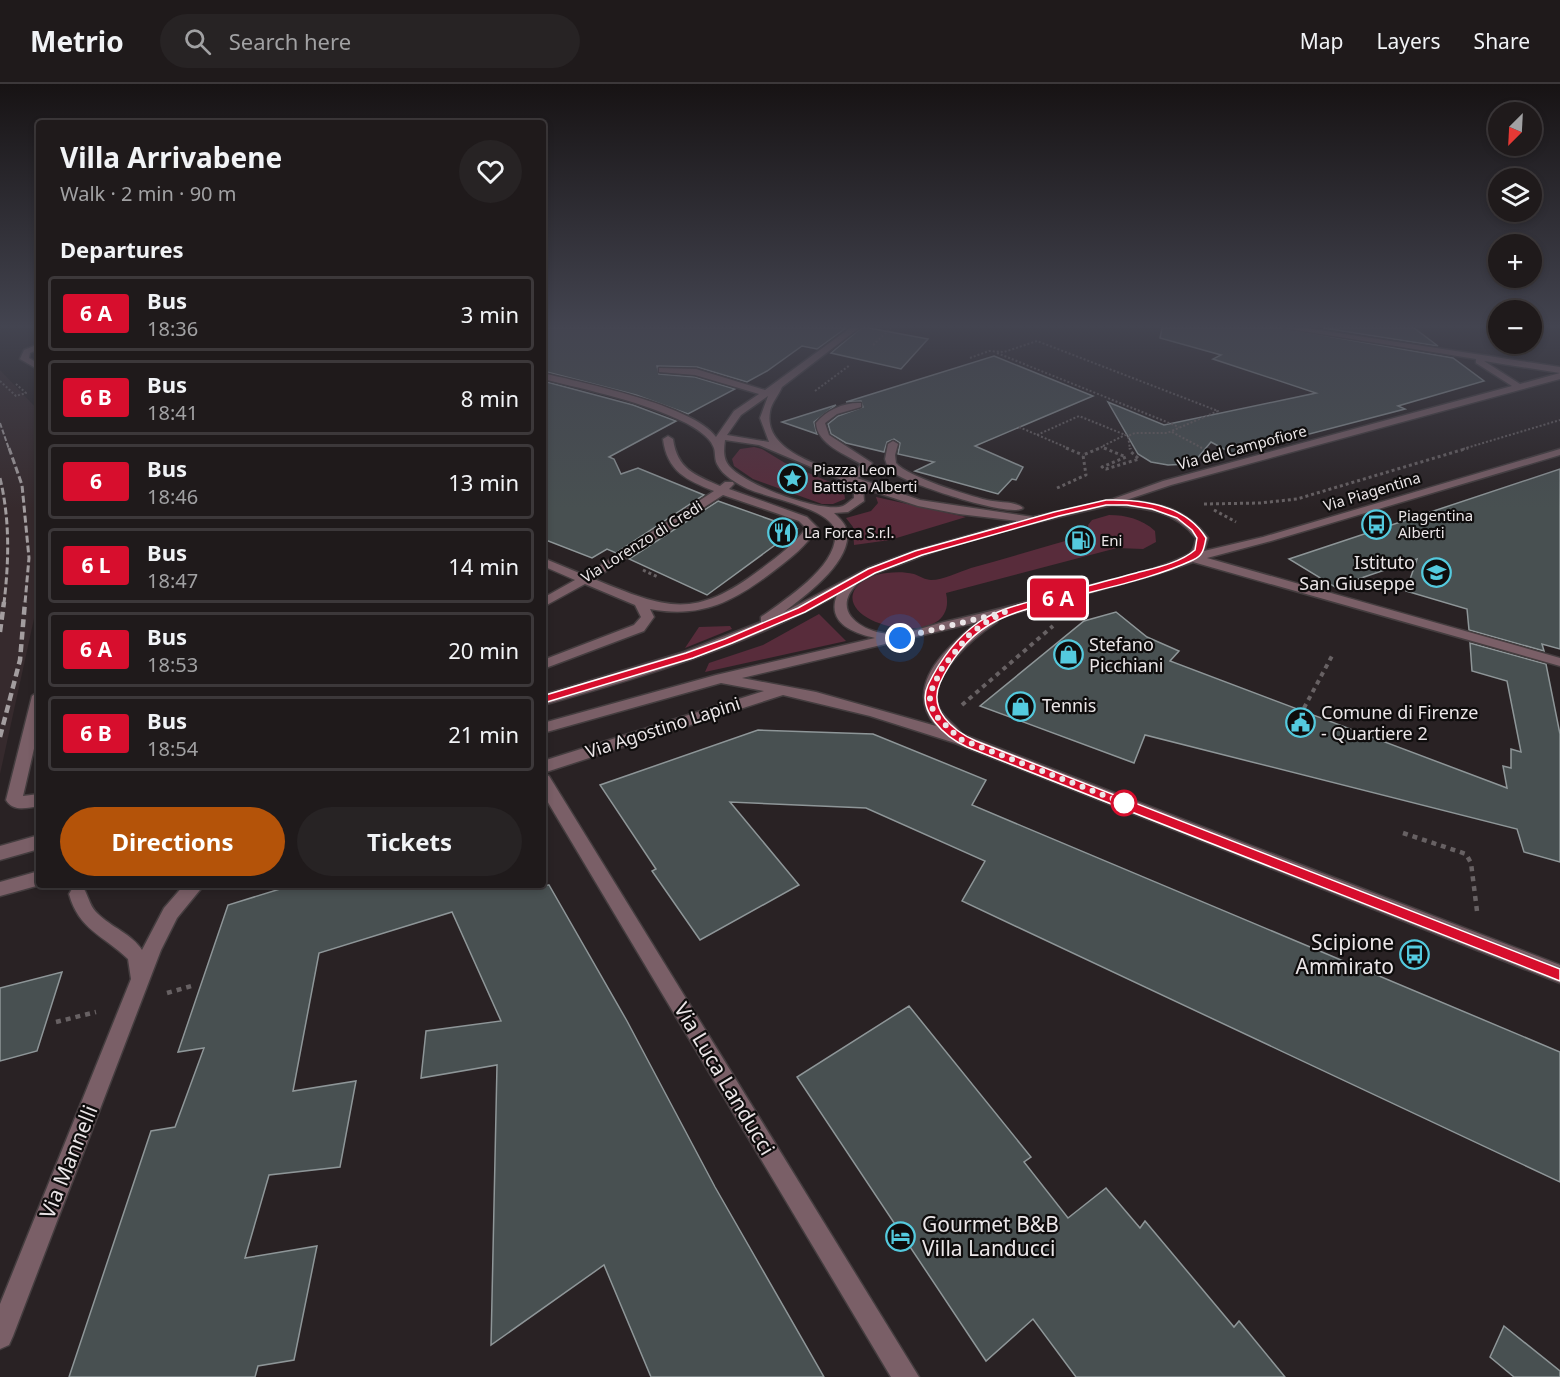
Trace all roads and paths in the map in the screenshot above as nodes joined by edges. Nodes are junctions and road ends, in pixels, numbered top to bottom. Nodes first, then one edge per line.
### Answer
1 (586, 388) edge
2 (750, 388) edge
3 (773, 388) edge
4 (777, 388) edge
5 (1084, 388) edge
6 (1159, 388) edge
7 (1514, 388) edge
8 (766, 393) junction
9 (858, 405) dead end
10 (1560, 420) edge
11 (1019, 427) dead end
12 (1180, 428) junction
13 (1172, 431) junction
14 (1037, 435) junction
15 (1127, 436) junction
16 (668, 440) dead end
17 (720, 442) junction
18 (893, 444) dead end
19 (1102, 447) junction
20 (778, 448) junction
21 (1202, 448) dead end
22 (1560, 452) edge
23 (1083, 455) junction
24 (730, 473) junction
25 (845, 478) junction
26 (1054, 489) dead end
27 (723, 490) junction
28 (1106, 503) junction
29 (819, 509) junction
30 (1057, 513) junction
31 (1036, 520) junction
32 (1268, 540) junction
33 (1192, 558) junction
34 (649, 562) dead end
35 (546, 563) edge
36 (660, 578) dead end
37 (584, 579) junction
38 (855, 579) junction
39 (546, 601) edge
40 (642, 603) junction
41 (1005, 612) junction
42 (1059, 622) dead end
43 (741, 636) junction
44 (900, 638) junction
45 (1334, 654) dead end
46 (1560, 662) edge
47 (546, 664) edge
48 (716, 680) junction
49 (783, 690) junction
50 (546, 699) edge
51 (36, 708) edge
52 (1304, 708) dead end
53 (962, 711) dead end
54 (546, 727) edge
55 (960, 739) junction
56 (546, 766) edge
57 (546, 785) edge
58 (36, 800) edge
59 (1403, 833) dead end
60 (36, 843) edge
61 (0, 854) edge
62 (36, 879) edge
63 (192, 888) edge
64 (0, 889) edge
65 (78, 894) dead end
66 (1476, 908) dead end
67 (1560, 974) edge
68 (138, 987) junction
69 (0, 1336) edge
70 (906, 1377) edge

1 - 17 street
2 - 8 street
3 - 8 street
4 - 20 street
5 - 12 path
6 - 12 path
7 - 28 street, Via del Campofiore
8 - 17 street
9 - 25 street
10 - 32 path
11 - 14 path
12 - 13 path
13 - 15 path
13 - 21 path
14 - 15 path
14 - 23 path
15 - 19 path
15 - 19 path
16 - 27 street
17 - 20 street
17 - 24 street
18 - 30 street
19 - 23 path
20 - 25 street
22 - 32 street, Via Piagentina
23 - 26 path
24 - 27 street, Via Lorenzo di Credi
24 - 29 street
25 - 29 street
25 - 31 street
27 - 37 street, Via Lorenzo di Credi
27 - 40 street
28 - 30 street
28 - 33 street
29 - 43 street
30 - 31 street
31 - 38 street
32 - 33 street, Via Piagentina
33 - 41 street
33 - 46 street
34 - 36 path
35 - 37 street
37 - 39 street, Via Lorenzo di Credi
37 - 40 street
38 - 43 street
38 - 44 street
40 - 47 street
41 - 44 street
41 - 55 street
42 - 53 path
43 - 50 street
44 - 48 street
45 - 52 path
48 - 49 street
48 - 54 street
49 - 55 street
49 - 56 street, Via Agostino Lapini
51 - 58 street
55 - 67 street
57 - 70 street, Via Luca Landucci
59 - 66 path
60 - 61 street
62 - 64 street
63 - 68 street
65 - 68 street
68 - 69 street, Via Mannelli

